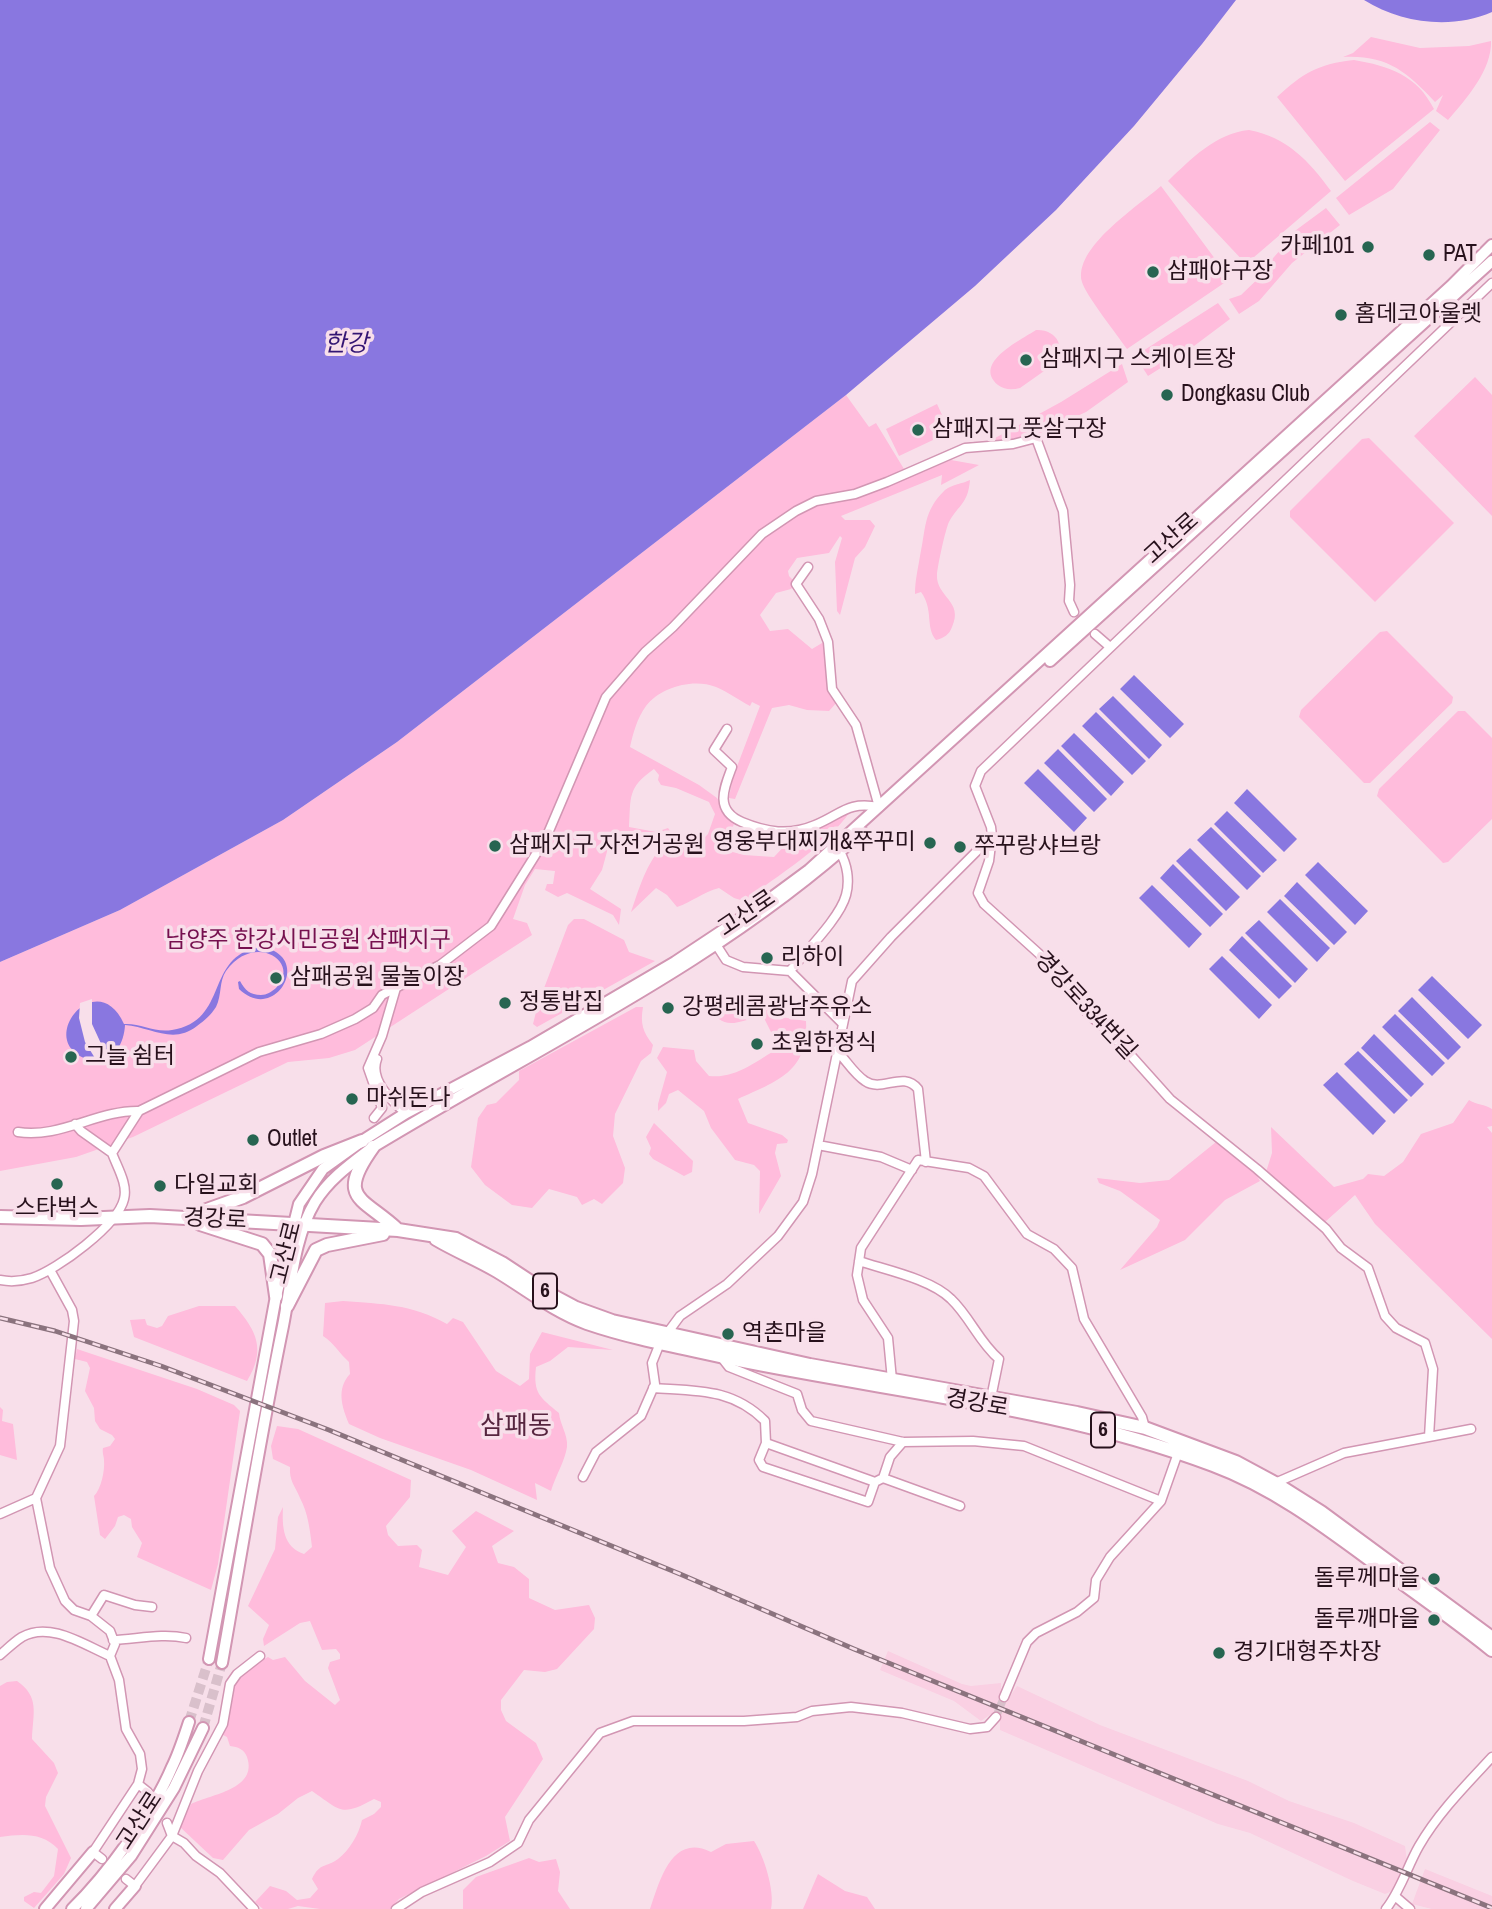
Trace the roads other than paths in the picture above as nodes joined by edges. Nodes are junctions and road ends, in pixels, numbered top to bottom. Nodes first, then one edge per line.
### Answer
1 (1492, 245) edge
2 (1492, 261) edge
3 (1492, 283) edge
4 (808, 567) dead end
5 (1074, 612) dead end
6 (1096, 634) dead end
7 (1110, 647) junction
8 (727, 729) dead end
9 (879, 807) junction
10 (992, 836) junction
11 (840, 852) junction
12 (717, 946) junction
13 (790, 971) junction
14 (396, 988) junction
15 (842, 1023) junction
16 (382, 1036) junction
17 (837, 1051) junction
18 (139, 1111) junction
19 (406, 1113) junction
20 (373, 1118) dead end
21 (75, 1124) junction
22 (18, 1132) dead end
23 (367, 1144) junction
24 (818, 1145) junction
25 (111, 1153) junction
26 (926, 1162) junction
27 (912, 1170) junction
28 (0, 1217) edge
29 (112, 1217) junction
30 (183, 1218) junction
31 (300, 1224) junction
32 (398, 1230) junction
33 (859, 1261) junction
34 (50, 1270) junction
35 (0, 1280) edge
36 (276, 1296) junction
37 (286, 1306) junction
38 (663, 1338) junction
39 (720, 1356) junction
40 (892, 1380) junction
41 (653, 1388) junction
42 (991, 1398) junction
43 (1145, 1428) junction
44 (1471, 1429) dead end
45 (1429, 1437) junction
46 (903, 1441) junction
47 (766, 1443) junction
48 (1180, 1447) junction
49 (583, 1477) dead end
50 (879, 1480) junction
51 (1275, 1483) junction
52 (36, 1498) junction
53 (1161, 1501) junction
54 (960, 1506) dead end
55 (0, 1514) edge
56 (152, 1607) dead end
57 (91, 1616) junction
58 (186, 1637) dead end
59 (1492, 1638) edge
60 (113, 1640) junction
61 (1492, 1650) edge
62 (0, 1655) edge
63 (110, 1656) junction
64 (260, 1656) dead end
65 (209, 1659) tunnel mouth
66 (222, 1662) tunnel mouth
67 (1004, 1697) tunnel mouth
68 (996, 1717) dead end
69 (189, 1721) tunnel mouth
70 (204, 1728) tunnel mouth
71 (1492, 1757) edge
72 (138, 1784) junction
73 (148, 1792) dead end
74 (167, 1823) dead end
75 (172, 1836) junction
76 (97, 1856) joint
77 (131, 1882) joint
78 (1395, 1897) junction
79 (45, 1909) edge
80 (72, 1909) edge
81 (86, 1909) edge
82 (115, 1909) edge
83 (254, 1909) edge
84 (397, 1909) edge
85 (1386, 1909) edge
86 (1410, 1909) edge

1 - 9 street, 고산로
2 - 11 street, 고산로
3 - 7 street
4 - 9 street
5 - 14 street
6 - 7 street
7 - 10 street
8 - 9 street
9 - 19 street, 고산로
10 - 15 street
10 - 45 street, 경강로334번길
11 - 12 street, 고산로
11 - 13 street
12 - 13 street
12 - 23 street, 고산로
13 - 15 street
14 - 16 street
14 - 18 street
15 - 17 street
16 - 19 street
16 - 20 street
17 - 24 street
17 - 26 street
18 - 21 street
18 - 25 street
19 - 23 street, 고산로
21 - 22 street
21 - 25 street
23 - 30 main road
23 - 31 street, 고산로
23 - 32 main road
24 - 27 street
24 - 38 street
25 - 29 street
26 - 27 street
26 - 43 street
27 - 33 street
28 - 29 main road, 경강로 / 6
29 - 30 main road, 경강로 / 6
29 - 34 street
30 - 31 main road, 경강로 / 6
30 - 36 main road
31 - 32 main road, 경강로 / 6
31 - 36 street, 고산로
31 - 37 street, 고산로
32 - 37 main road
32 - 38 main road, 경강로 / 6
33 - 40 street
33 - 42 street
34 - 35 street
34 - 52 street
36 - 65 street, 고산로
37 - 66 street, 고산로
38 - 39 main road, 경강로 / 6
38 - 40 main road, 경강로 / 6
38 - 41 street
39 - 46 street
39 - 48 main road, 경강로 / 6
40 - 42 main road, 경강로 / 6
41 - 47 street
41 - 49 street
42 - 43 main road, 경강로 / 6
43 - 48 main road, 경강로 / 6
44 - 45 street
45 - 51 street
46 - 50 street
46 - 53 street
47 - 50 street
47 - 50 street
48 - 51 main road, 경강로 / 6
48 - 53 street
48 - 61 main road, 경강로 / 6
50 - 54 street
51 - 59 main road, 경강로 / 6
52 - 55 street
52 - 57 street
53 - 67 street
56 - 57 street
57 - 60 street
58 - 60 street
60 - 63 street
62 - 63 street
63 - 72 street
64 - 75 street
68 - 84 street
69 - 80 street, 고산로
70 - 81 street, 고산로
71 - 78 street
72 - 73 street
72 - 76 street
74 - 75 street
75 - 77 street
75 - 83 street
76 - 79 street
77 - 82 street
78 - 85 street
78 - 86 street

